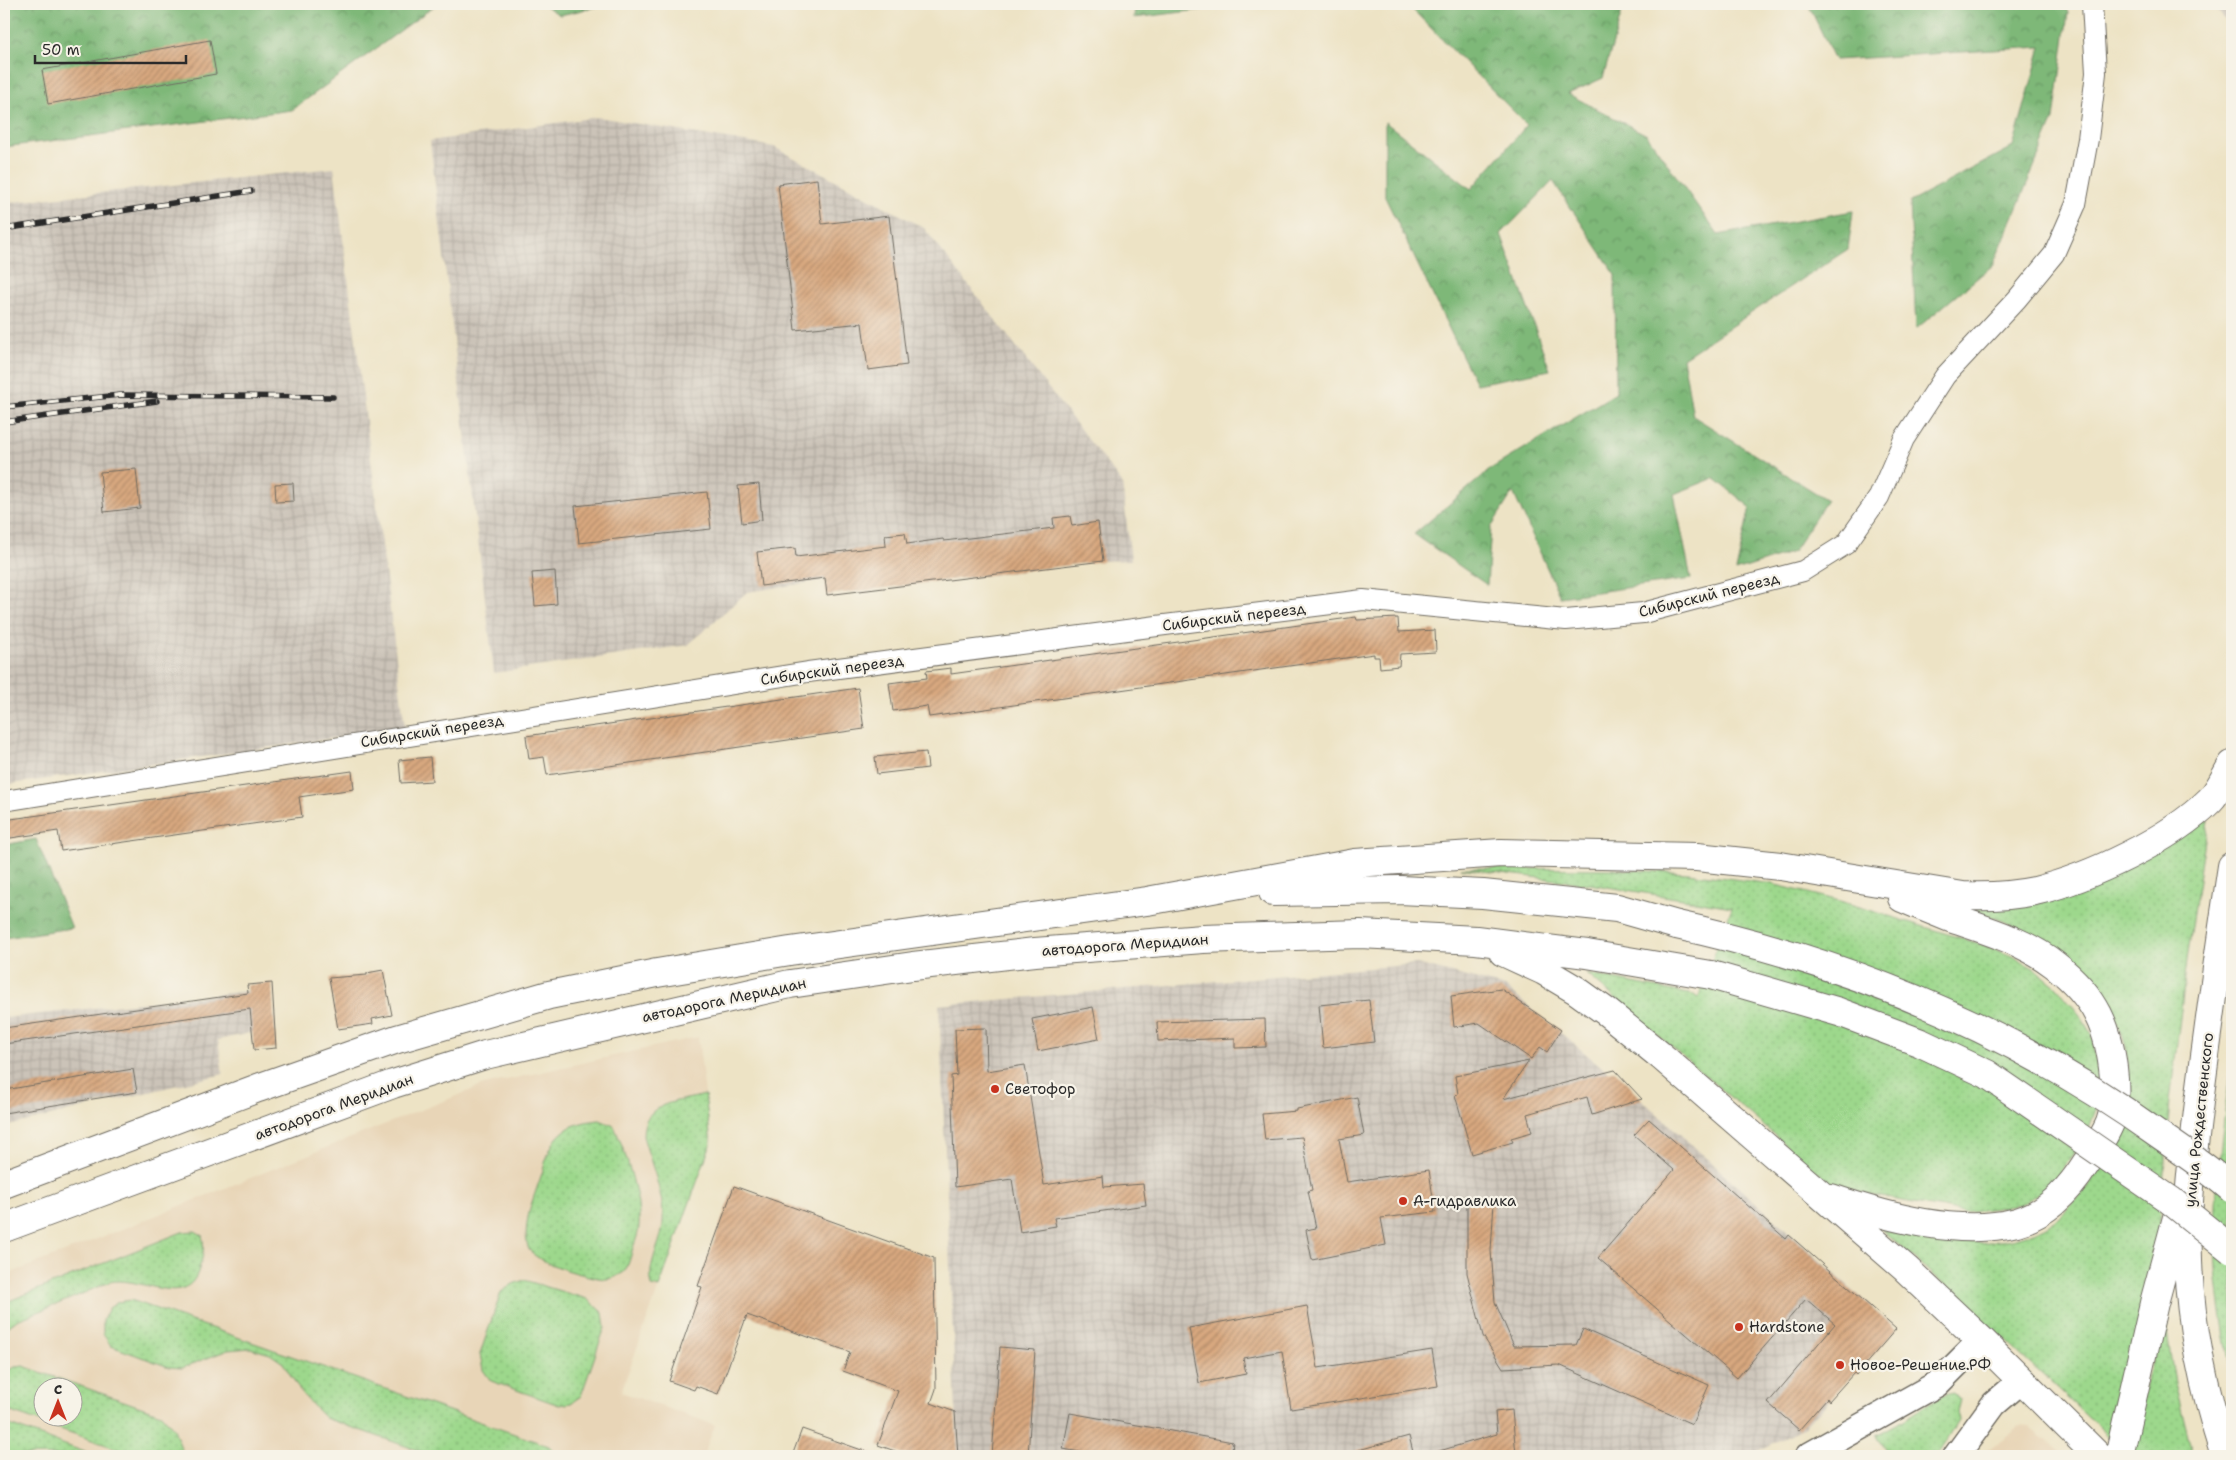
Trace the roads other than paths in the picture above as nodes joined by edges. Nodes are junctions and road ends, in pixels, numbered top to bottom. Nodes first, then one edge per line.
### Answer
1 (2092, 4) edge
2 (2232, 765) edge
3 (4, 801) edge
4 (2232, 866) edge
5 (1851, 878) junction
6 (1147, 900) junction
7 (1476, 940) junction
8 (2192, 1164) junction
9 (4, 1184) edge
10 (2232, 1189) edge
11 (1820, 1195) junction
12 (4, 1228) edge
13 (2232, 1250) edge
14 (1981, 1340) junction
15 (2021, 1381) junction
16 (1808, 1456) edge
17 (1956, 1456) edge
18 (2098, 1456) edge
19 (2119, 1456) edge
20 (2225, 1456) edge

1 - 3 street, Сибирский переезд
2 - 5 main road
4 - 8 main road, улица Рождественского
5 - 6 main road
5 - 11 main road
6 - 9 main road
6 - 10 main road, bridge
7 - 11 main road
7 - 12 main road, автодорога Меридиан
7 - 13 main road, автодорога Меридиан, bridge
8 - 19 main road
8 - 20 main road, улица Рождественского
11 - 14 main road
14 - 15 main road
14 - 16 street
15 - 17 street
15 - 18 main road

